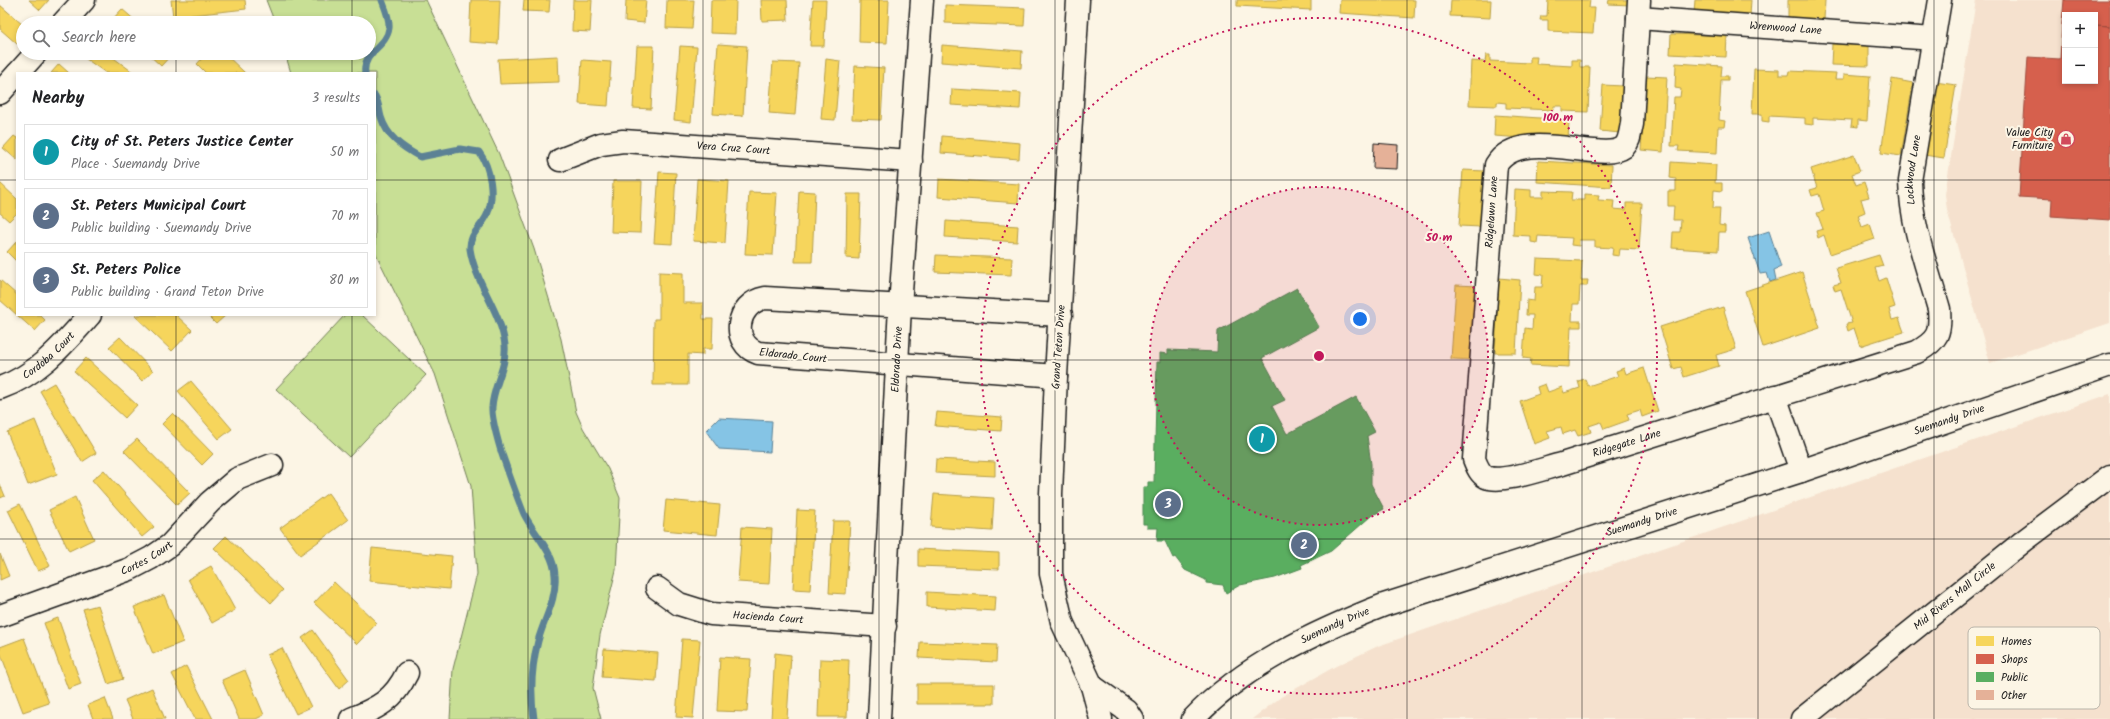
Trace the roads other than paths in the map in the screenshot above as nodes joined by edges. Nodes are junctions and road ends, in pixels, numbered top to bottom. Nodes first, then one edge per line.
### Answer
1 (84, 0) edge
2 (922, 0) edge
3 (1078, 0) edge
4 (1940, 0) edge
5 (1638, 9) edge
6 (69, 16) edge
7 (1934, 39) junction
8 (30, 60) edge
9 (20, 72) edge
10 (16, 76) edge
11 (0, 93) edge
12 (560, 160) dead end
13 (911, 161) junction
14 (900, 306) junction
15 (1061, 315) junction
16 (89, 316) edge
17 (1937, 337) joint
18 (898, 364) junction
19 (2110, 365) edge
20 (1056, 376) junction
21 (0, 388) edge
22 (1774, 396) junction
23 (272, 466) dead end
24 (1479, 471) joint
25 (1801, 471) junction
26 (2110, 476) edge
27 (657, 588) dead end
28 (0, 616) edge
29 (885, 626) junction
30 (407, 673) dead end
31 (1092, 686) junction
32 (351, 719) edge
33 (879, 719) edge
34 (1101, 719) edge
35 (1132, 719) edge
36 (1193, 719) edge
37 (1802, 719) edge

1 - 6 street
2 - 13 street, Eldorado Drive
3 - 15 street, Grand Teton Drive
4 - 7 street, Lockwood Lane
5 - 7 street, Wrenwood Lane
5 - 24 street, Ridgelawn Lane
7 - 17 street, Lockwood Lane
8 - 9 street
10 - 11 street
12 - 13 street, Vera Cruz Court
13 - 14 street, Eldorado Drive
14 - 15 street, Eldorado Court
14 - 18 street, Eldorado Drive
14 - 18 street, Eldorado Court
15 - 20 street, Grand Teton Drive
16 - 21 street, Cordoba Court
17 - 22 street, Ridgegate Lane
18 - 20 street, Eldorado Court
18 - 29 street, Eldorado Drive
19 - 25 street, Suemandy Drive
20 - 31 street, Grand Teton Drive
22 - 24 street, Ridgegate Lane
22 - 25 street
23 - 28 street, Cortes Court
25 - 36 street, Suemandy Drive
26 - 37 street, Mid Rivers Mall Circle
27 - 29 street, Hacienda Court
29 - 33 street, Eldorado Drive
30 - 32 street
31 - 34 street, Grand Teton Drive
31 - 35 street, Grand Teton Drive

